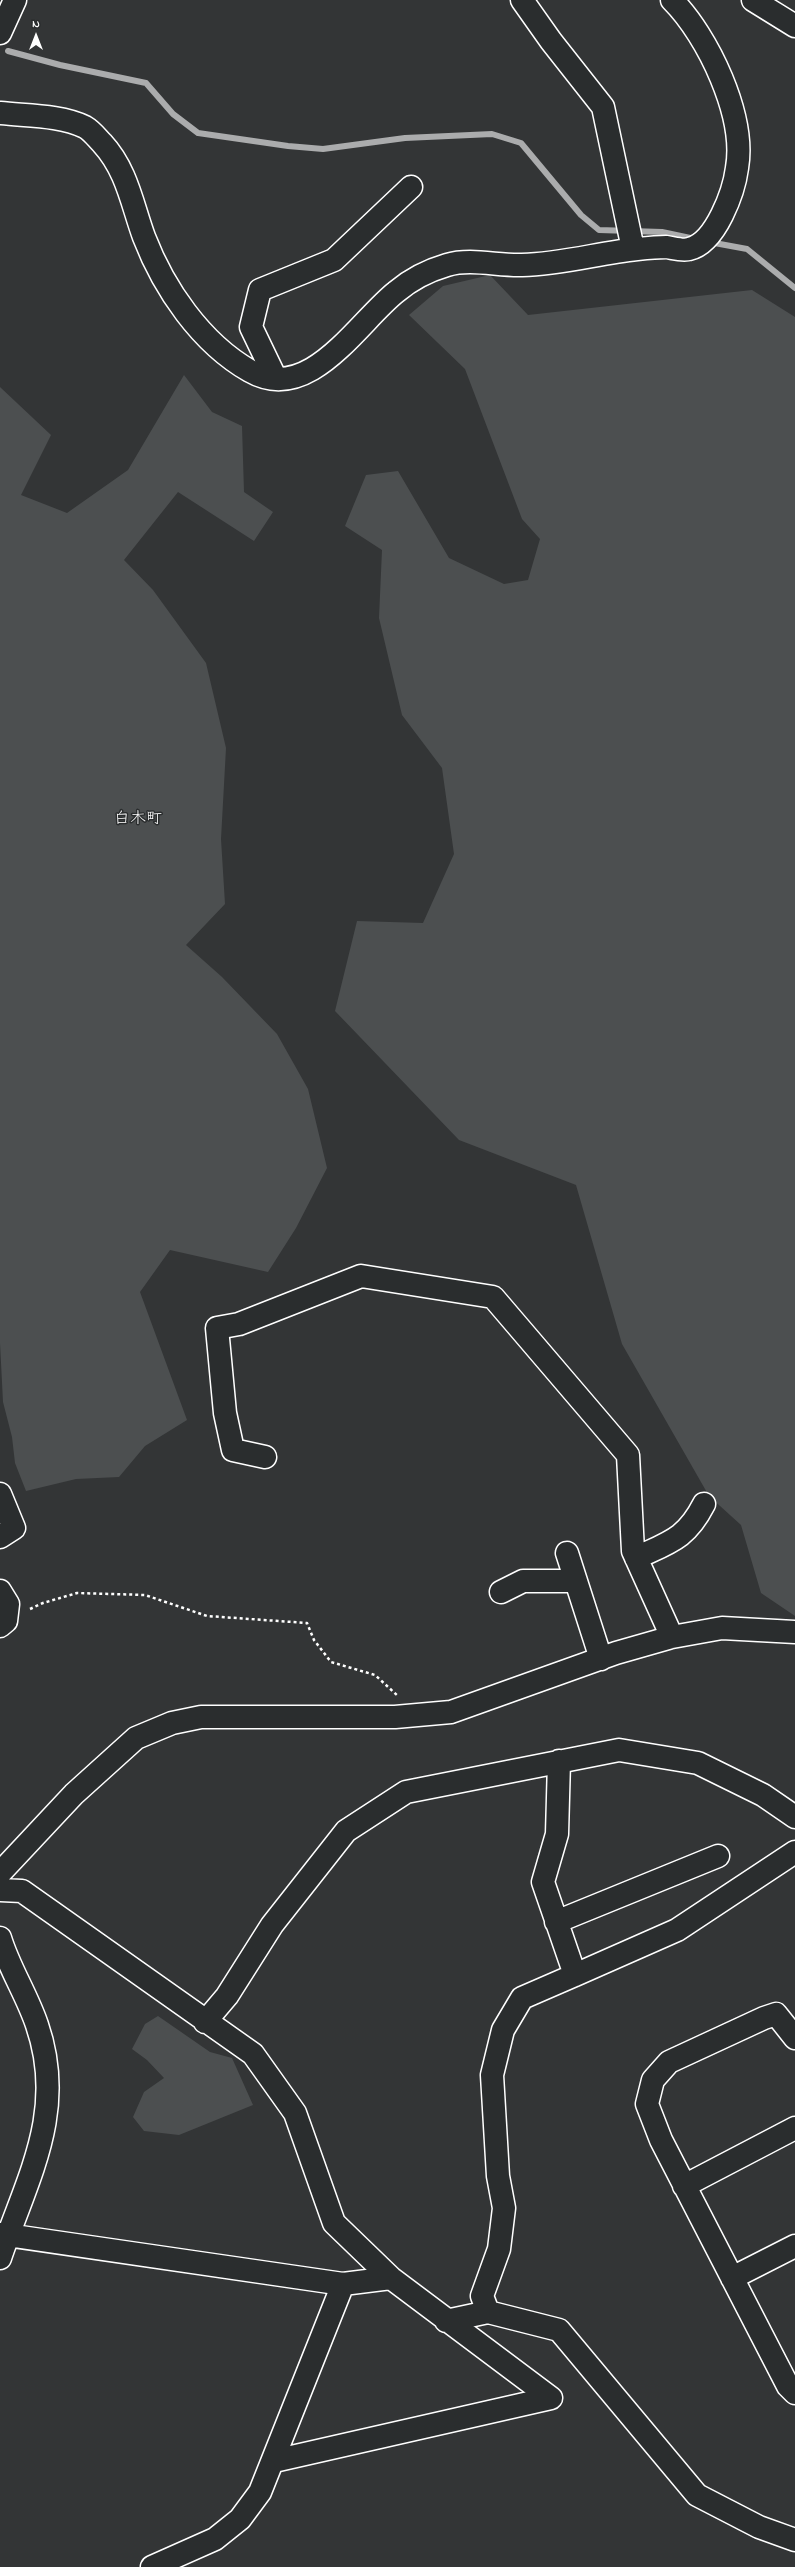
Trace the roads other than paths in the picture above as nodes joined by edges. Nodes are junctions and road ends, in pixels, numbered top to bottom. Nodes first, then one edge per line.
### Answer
1 (15, 0) edge
2 (522, 0) edge
3 (672, 0) edge
4 (753, 0) edge
5 (795, 26) edge
6 (0, 33) edge
7 (0, 113) edge
8 (411, 187) dead end
9 (633, 249) junction
10 (276, 379) junction
11 (265, 1457) dead end
12 (0, 1494) edge
13 (704, 1504) dead end
14 (0, 1537) edge
15 (567, 1553) dead end
16 (636, 1558) junction
17 (576, 1581) junction
18 (0, 1592) edge
19 (501, 1592) dead end
20 (3, 1624) edge
21 (795, 1632) edge
22 (672, 1637) junction
23 (601, 1659) junction
24 (560, 1762) junction
25 (795, 1817) edge
26 (795, 1852) edge
27 (718, 1856) dead end
28 (0, 1873) edge
29 (0, 1890) edge
30 (556, 1922) junction
31 (0, 1938) edge
32 (575, 1975) junction
33 (205, 2022) junction
34 (795, 2038) edge
35 (795, 2128) edge
36 (684, 2186) junction
37 (4, 2234) edge
38 (795, 2246) edge
39 (0, 2258) edge
40 (391, 2278) junction
41 (732, 2278) junction
42 (342, 2284) junction
43 (488, 2312) junction
44 (446, 2321) junction
45 (788, 2368) edge
46 (795, 2393) edge
47 (274, 2461) junction
48 (795, 2540) edge
49 (152, 2567) edge

1 - 6 street
2 - 9 street
3 - 9 street
4 - 5 street
7 - 10 street
8 - 10 street
9 - 10 street
11 - 16 street
12 - 14 street
13 - 16 street
15 - 17 street
16 - 22 street
17 - 19 street
17 - 23 street
18 - 20 street
21 - 22 street
22 - 23 street
23 - 28 street
24 - 25 street
24 - 30 street
24 - 33 street
26 - 32 street
27 - 30 street
29 - 33 street
30 - 32 street
31 - 37 street
32 - 43 street
33 - 40 street
34 - 36 street
35 - 36 street
36 - 41 street
37 - 39 street
37 - 42 street
38 - 41 street
40 - 42 street
40 - 44 street
41 - 45 street
42 - 47 street
43 - 44 street
43 - 48 street
44 - 47 street
45 - 46 street
47 - 49 street

